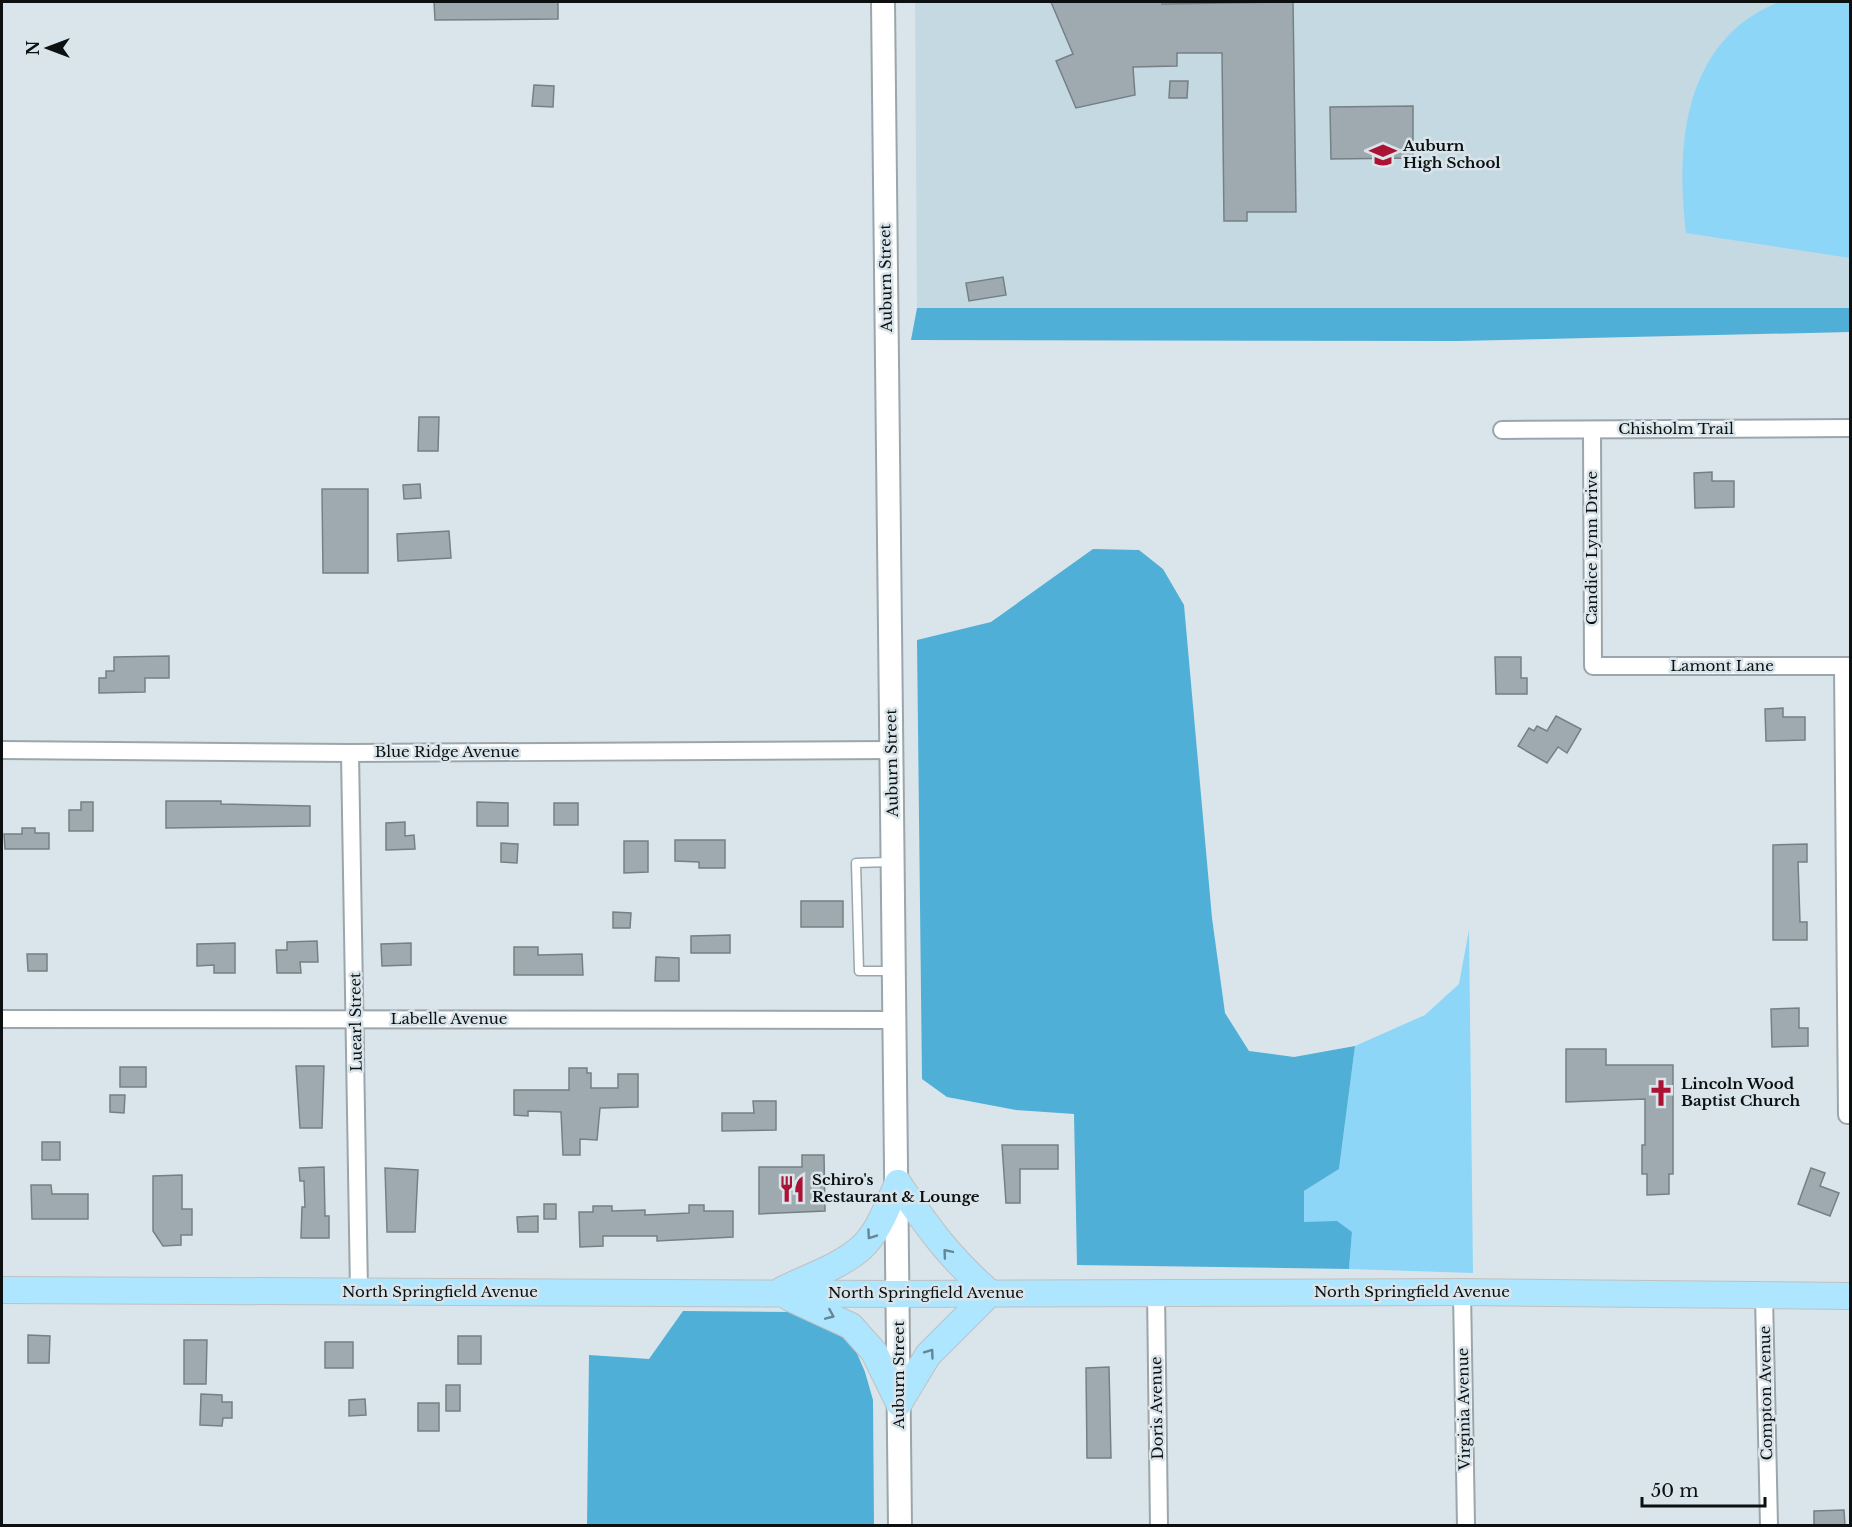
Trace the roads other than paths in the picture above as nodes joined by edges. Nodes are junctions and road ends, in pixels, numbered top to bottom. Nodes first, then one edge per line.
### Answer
1 (883, 2) edge
2 (1851, 428) edge
3 (1502, 430) dead end
4 (1592, 430) junction
5 (1593, 666) joint
6 (1847, 666) edge
7 (2, 750) edge
8 (892, 750) junction
9 (350, 753) junction
10 (894, 862) junction
11 (895, 971) junction
12 (2, 1019) edge
13 (356, 1019) junction
14 (896, 1020) junction
15 (1849, 1115) edge
16 (898, 1183) junction
17 (2, 1290) edge
18 (359, 1291) junction
19 (1156, 1292) junction
20 (1462, 1292) junction
21 (776, 1293) junction
22 (990, 1293) junction
23 (899, 1294) junction
24 (1851, 1296) edge
25 (1764, 1297) junction
26 (899, 1403) junction
27 (900, 1526) edge
28 (1159, 1526) edge
29 (1466, 1526) edge
30 (1769, 1526) edge

1 - 8 main road, Auburn Street
2 - 4 street, Chisholm Trail
3 - 4 street, Chisholm Trail
4 - 5 street, Candice Lynn Drive
5 - 6 street, Lamont Lane
6 - 15 street
7 - 9 street, Blue Ridge Avenue
8 - 9 street, Blue Ridge Avenue
8 - 10 main road, Auburn Street
9 - 13 street, Luearl Street
10 - 11 main road, Auburn Street
10 - 11 lane
11 - 14 main road, Auburn Street
12 - 13 street, Labelle Avenue
13 - 14 street, Labelle Avenue
13 - 18 street, Luearl Street
14 - 16 main road, Auburn Street
16 -> 21 main road
22 -> 16 main road
16 - 23 main road, Auburn Street
17 - 18 main road, North Springfield Avenue
18 - 21 main road, North Springfield Avenue
19 - 20 main road, North Springfield Avenue
19 - 22 main road, North Springfield Avenue
19 - 28 street, Doris Avenue
20 - 25 main road, North Springfield Avenue
20 - 29 street, Virginia Avenue
21 - 23 main road, North Springfield Avenue
21 -> 26 main road
22 - 23 main road, North Springfield Avenue
26 -> 22 main road
23 - 26 main road, Auburn Street
24 - 25 main road, North Springfield Avenue
25 - 30 street, Compton Avenue
26 - 27 main road, Auburn Street

